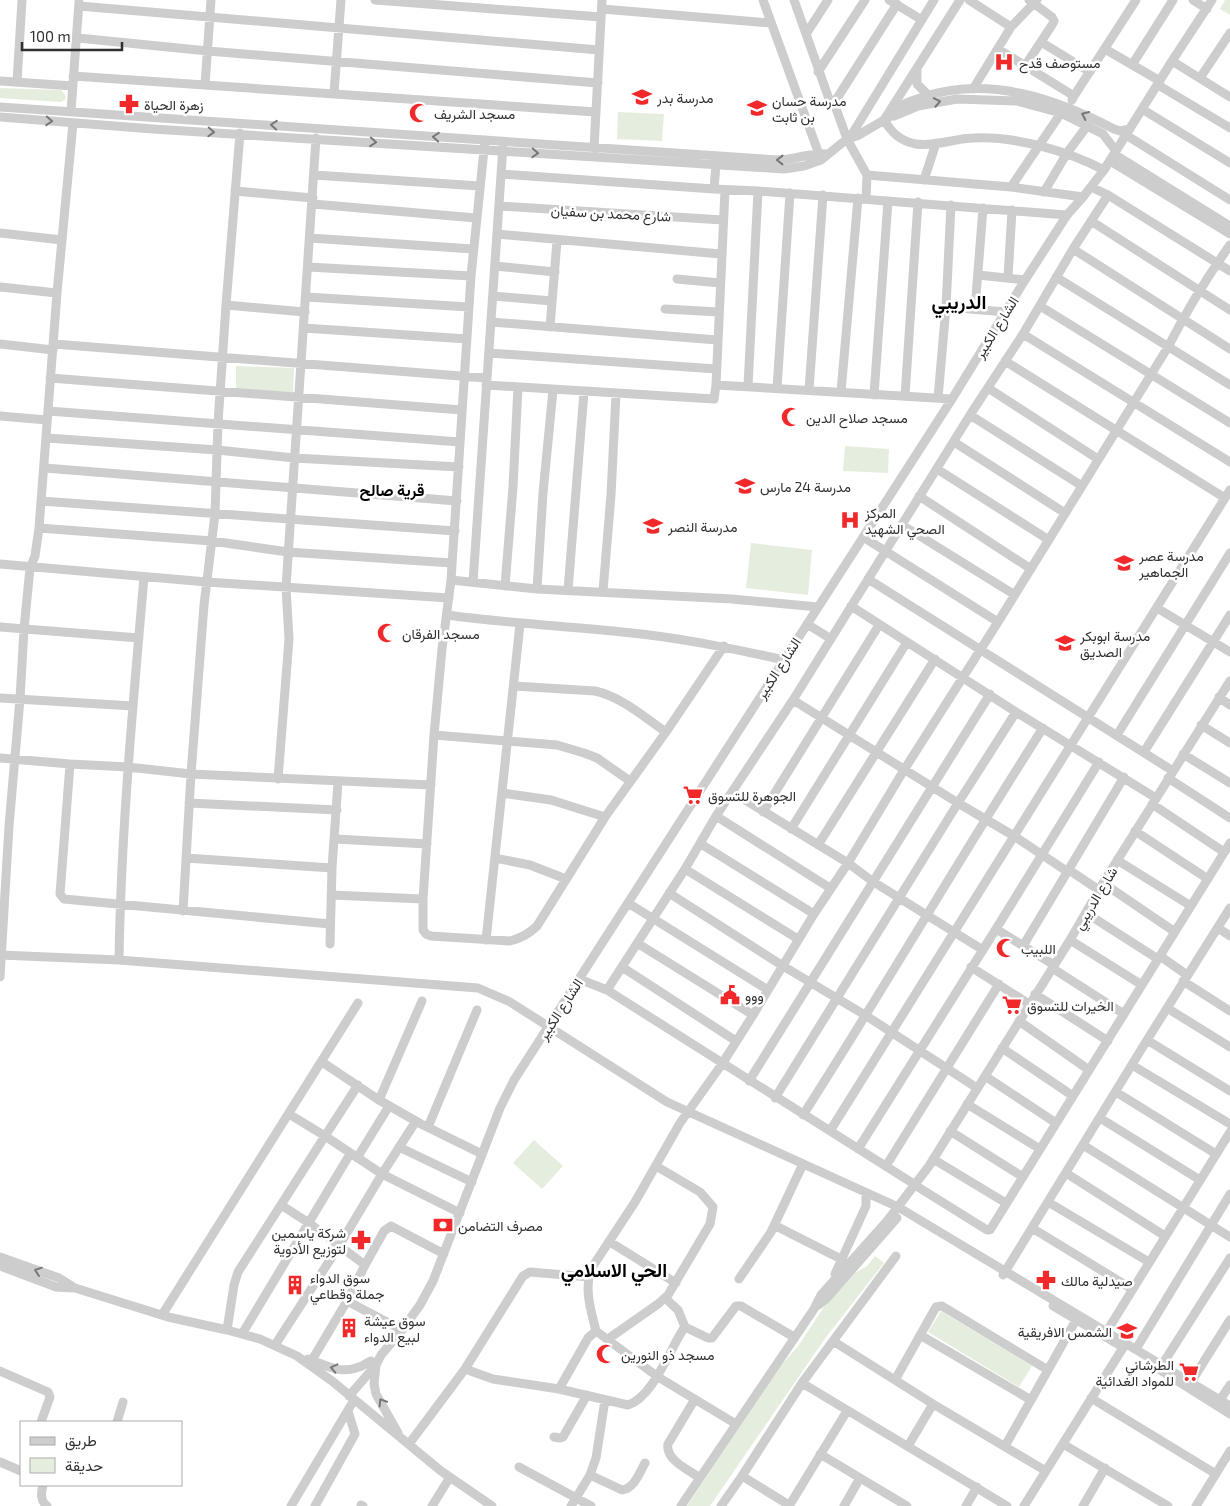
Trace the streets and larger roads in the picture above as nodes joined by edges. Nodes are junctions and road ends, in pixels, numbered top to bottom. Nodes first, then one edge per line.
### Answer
1 (22, 0) edge
2 (211, 0) edge
3 (341, 0) edge
4 (375, 0) edge
5 (763, 0) edge
6 (794, 0) edge
7 (828, 0) edge
8 (865, 0) edge
9 (934, 0) edge
10 (960, 0) edge
11 (969, 0) edge
12 (1136, 0) edge
13 (1173, 0) edge
14 (1192, 0) edge
15 (1212, 0) edge
16 (1034, 1) edge
17 (893, 2) edge
18 (79, 3) edge
19 (602, 9) edge
20 (1207, 9) junction
21 (210, 17) junction
22 (922, 20) junction
23 (771, 23) junction
24 (1011, 27) junction
25 (339, 29) junction
26 (806, 34) junction
27 (78, 38) junction
28 (1228, 39) edge
29 (1041, 42) junction
30 (998, 49) junction
31 (1105, 49) junction
32 (208, 50) junction
33 (599, 50) junction
34 (337, 60) junction
35 (1172, 61) junction
36 (1132, 65) junction
37 (1025, 66) junction
38 (917, 68) junction
39 (818, 72) junction
40 (1090, 72) junction
41 (73, 76) junction
42 (1200, 78) junction
43 (0, 81) edge
44 (17, 82) junction
45 (598, 83) junction
46 (1159, 83) junction
47 (205, 85) junction
48 (73, 86) junction
49 (973, 89) junction
50 (334, 93) junction
51 (928, 95) junction
52 (1074, 96) junction
53 (1230, 97) edge
54 (834, 104) junction
55 (2, 107) edge
56 (1142, 109) junction
57 (1064, 110) junction
58 (71, 111) junction
59 (596, 112) junction
60 (2, 118) edge
61 (887, 118) junction
62 (73, 123) junction
63 (1087, 126) junction
64 (1230, 128) edge
65 (1128, 132) junction
66 (240, 133) junction
67 (316, 138) junction
68 (848, 139) junction
69 (936, 143) junction
70 (484, 145) junction
71 (503, 146) junction
72 (1038, 146) junction
73 (594, 148) junction
74 (1067, 153) junction
75 (1113, 155) junction
76 (822, 156) junction
77 (1230, 163) edge
78 (716, 164) junction
79 (1104, 170) junction
80 (501, 174) junction
81 (314, 175) junction
82 (867, 175) junction
83 (924, 180) junction
84 (479, 186) junction
85 (1011, 187) junction
86 (1092, 187) junction
87 (714, 189) junction
88 (235, 190) junction
89 (725, 190) junction
90 (758, 191) junction
91 (1044, 192) junction
92 (790, 193) junction
93 (823, 195) junction
94 (1108, 195) junction
95 (1083, 197) junction
96 (862, 199) junction
97 (1230, 200) edge
98 (313, 201) junction
99 (888, 201) junction
100 (918, 202) junction
101 (951, 205) junction
102 (499, 206) junction
103 (982, 208) junction
104 (1012, 210) junction
105 (1067, 215) junction
106 (476, 218) junction
107 (724, 220) junction
108 (1091, 221) junction
109 (1230, 226) edge
110 (0, 232) edge
111 (496, 234) junction
112 (1230, 234) edge
113 (310, 238) junction
114 (62, 240) junction
115 (557, 240) junction
116 (1230, 244) edge
117 (473, 249) junction
118 (1073, 249) junction
119 (721, 254) junction
120 (1217, 263) junction
121 (494, 266) junction
122 (308, 267) junction
123 (1230, 271) edge
124 (554, 272) junction
125 (978, 275) junction
126 (471, 276) junction
127 (1008, 277) junction
128 (1056, 277) junction
129 (677, 279) dead end
130 (1025, 280) junction
131 (720, 283) junction
132 (0, 287) edge
133 (1200, 291) junction
134 (57, 292) junction
135 (493, 296) junction
136 (306, 297) junction
137 (552, 301) junction
138 (226, 305) junction
139 (1040, 306) junction
140 (469, 307) junction
141 (946, 307) junction
142 (664, 309) dead end
143 (975, 309) junction
144 (1230, 310) edge
145 (305, 312) junction
146 (718, 312) junction
147 (1006, 312) junction
148 (1182, 320) junction
149 (491, 322) junction
150 (550, 327) junction
151 (304, 328) junction
152 (1023, 334) junction
153 (467, 339) junction
154 (717, 340) junction
155 (0, 344) edge
156 (54, 347) junction
157 (1168, 347) junction
158 (1230, 349) edge
159 (489, 352) junction
160 (222, 358) junction
161 (1005, 361) junction
162 (301, 363) junction
163 (716, 369) junction
164 (1151, 375) junction
165 (464, 376) junction
166 (50, 378) junction
167 (486, 382) junction
168 (716, 385) junction
169 (1230, 385) edge
170 (748, 386) junction
171 (518, 387) junction
172 (777, 388) junction
173 (988, 388) junction
174 (553, 390) junction
175 (809, 390) junction
176 (220, 391) junction
177 (584, 392) junction
178 (841, 392) junction
179 (616, 394) junction
180 (874, 395) junction
181 (299, 396) junction
182 (905, 396) junction
183 (938, 398) junction
184 (952, 399) junction
185 (1134, 403) junction
186 (462, 410) junction
187 (970, 415) junction
188 (0, 416) edge
189 (48, 416) junction
190 (1230, 422) edge
191 (218, 424) junction
192 (296, 430) junction
193 (1116, 430) junction
194 (46, 438) junction
195 (460, 442) junction
196 (954, 442) junction
197 (217, 450) junction
198 (294, 458) junction
199 (1098, 459) junction
200 (1230, 462) edge
201 (459, 467) junction
202 (45, 468) junction
203 (936, 469) junction
204 (217, 482) junction
205 (1082, 486) junction
206 (293, 487) junction
207 (1228, 494) edge
208 (919, 496) junction
209 (41, 501) junction
210 (457, 502) junction
211 (1065, 513) junction
212 (215, 514) junction
213 (290, 520) junction
214 (902, 526) junction
215 (39, 528) junction
216 (455, 532) junction
217 (863, 537) junction
218 (1049, 540) junction
219 (212, 541) junction
220 (886, 551) junction
221 (288, 552) junction
222 (1230, 553) edge
223 (452, 563) junction
224 (0, 564) edge
225 (30, 568) junction
226 (1031, 569) junction
227 (144, 577) junction
228 (868, 579) junction
229 (451, 580) junction
230 (207, 582) junction
231 (473, 582) junction
232 (505, 586) junction
233 (286, 587) junction
234 (537, 589) junction
235 (568, 590) junction
236 (603, 591) junction
237 (1015, 595) junction
238 (450, 598) junction
239 (851, 606) junction
240 (818, 607) junction
241 (1157, 608) junction
242 (447, 615) junction
243 (1230, 615) edge
244 (998, 622) junction
245 (520, 624) junction
246 (807, 624) junction
247 (879, 625) junction
248 (1186, 626) junction
249 (0, 627) edge
250 (24, 629) junction
251 (139, 638) junction
252 (831, 639) junction
253 (907, 642) junction
254 (1214, 642) junction
255 (724, 646) junction
256 (980, 650) junction
257 (1230, 652) edge
258 (935, 659) junction
259 (784, 660) junction
260 (962, 677) junction
261 (1230, 681) edge
262 (514, 686) junction
263 (990, 694) junction
264 (0, 698) edge
265 (1219, 698) junction
266 (20, 699) junction
267 (793, 700) junction
268 (1230, 705) edge
269 (133, 706) junction
270 (1016, 712) junction
271 (822, 718) junction
272 (1088, 718) junction
273 (1201, 725) junction
274 (1043, 728) junction
275 (666, 732) junction
276 (434, 735) junction
277 (849, 735) junction
278 (1117, 735) junction
279 (507, 741) junction
280 (1230, 743) edge
281 (1071, 746) junction
282 (876, 752) junction
283 (1144, 752) junction
284 (1183, 754) junction
285 (0, 758) edge
286 (15, 759) junction
287 (1099, 762) junction
288 (70, 764) junction
289 (128, 767) junction
290 (904, 770) junction
291 (191, 774) junction
292 (1171, 774) junction
293 (1124, 777) junction
294 (278, 779) junction
295 (630, 781) junction
296 (338, 782) junction
297 (1230, 783) edge
298 (431, 785) junction
299 (932, 787) junction
300 (732, 792) junction
301 (502, 793) junction
302 (1154, 801) junction
303 (189, 803) junction
304 (958, 803) junction
305 (337, 810) junction
306 (763, 812) junction
307 (716, 816) junction
308 (606, 817) junction
309 (985, 818) junction
310 (1230, 818) edge
311 (4, 825) edge
312 (791, 829) junction
313 (1135, 832) junction
314 (1014, 836) junction
315 (335, 839) junction
316 (427, 844) junction
317 (700, 844) junction
318 (818, 846) junction
319 (1228, 849) edge
320 (1042, 855) junction
321 (186, 858) junction
322 (495, 858) junction
323 (1117, 860) junction
324 (848, 863) junction
325 (332, 868) junction
326 (685, 870) junction
327 (1069, 871) junction
328 (1208, 878) junction
329 (566, 879) junction
330 (872, 881) junction
331 (1101, 887) junction
332 (830, 888) junction
333 (3, 889) edge
334 (669, 893) junction
335 (331, 894) junction
336 (899, 898) junction
337 (424, 899) junction
338 (628, 903) junction
339 (120, 905) junction
340 (1191, 906) junction
341 (1230, 908) edge
342 (183, 911) junction
343 (1086, 913) junction
344 (814, 914) junction
345 (927, 914) junction
346 (652, 918) junction
347 (330, 924) junction
348 (1218, 928) junction
349 (996, 929) junction
350 (954, 931) junction
351 (1175, 932) junction
352 (1230, 936) edge
353 (798, 939) junction
354 (486, 940) junction
355 (1070, 940) junction
356 (637, 942) junction
357 (330, 944) dead end
358 (1023, 946) junction
359 (982, 950) junction
360 (0, 955) edge
361 (1159, 958) junction
362 (119, 960) junction
363 (783, 966) junction
364 (1053, 966) junction
365 (622, 967) junction
366 (971, 967) junction
367 (0, 977) edge
368 (1185, 978) junction
369 (579, 979) junction
370 (810, 982) junction
371 (999, 984) junction
372 (1142, 985) junction
373 (607, 990) junction
374 (768, 990) junction
375 (1035, 994) junction
376 (838, 998) junction
377 (422, 1001) dead end
378 (358, 1003) dead end
379 (1029, 1004) junction
380 (1167, 1008) junction
381 (477, 1010) dead end
382 (1230, 1010) edge
383 (1124, 1014) junction
384 (753, 1015) junction
385 (865, 1015) junction
386 (1019, 1021) junction
387 (548, 1027) junction
388 (891, 1032) junction
389 (1147, 1040) junction
390 (736, 1041) junction
391 (1108, 1041) junction
392 (1230, 1047) edge
393 (1002, 1048) junction
394 (920, 1051) junction
395 (322, 1062) junction
396 (722, 1064) junction
397 (1132, 1065) junction
398 (947, 1069) junction
399 (1089, 1070) junction
400 (985, 1076) junction
401 (748, 1081) junction
402 (358, 1085) junction
403 (977, 1088) junction
404 (1230, 1091) edge
405 (1116, 1092) junction
406 (1073, 1096) junction
407 (775, 1098) junction
408 (379, 1100) junction
409 (967, 1104) junction
410 (389, 1106) junction
411 (687, 1112) junction
412 (289, 1114) junction
413 (803, 1115) junction
414 (1100, 1118) junction
415 (416, 1121) junction
416 (1056, 1124) junction
417 (1230, 1124) edge
418 (428, 1127) junction
419 (830, 1131) junction
420 (950, 1131) junction
421 (1230, 1132) edge
422 (325, 1136) junction
423 (1083, 1146) junction
424 (399, 1147) junction
425 (858, 1149) junction
426 (1040, 1149) junction
427 (482, 1154) junction
428 (1216, 1154) junction
429 (353, 1156) junction
430 (931, 1163) junction
431 (804, 1164) junction
432 (656, 1166) junction
433 (886, 1166) junction
434 (1066, 1173) junction
435 (382, 1174) junction
436 (1023, 1177) junction
437 (1200, 1180) junction
438 (472, 1182) junction
439 (916, 1185) junction
440 (866, 1193) junction
441 (1230, 1194) edge
442 (1048, 1202) junction
443 (1006, 1203) junction
444 (280, 1205) junction
445 (1183, 1208) junction
446 (897, 1210) junction
447 (460, 1213) junction
448 (309, 1223) junction
449 (774, 1225) junction
450 (1210, 1226) junction
451 (1032, 1228) junction
452 (1165, 1236) junction
453 (1230, 1237) edge
454 (610, 1242) junction
455 (340, 1246) junction
456 (444, 1254) junction
457 (896, 1256) dead end
458 (0, 1257) edge
459 (1230, 1258) edge
460 (842, 1260) junction
461 (1149, 1262) junction
462 (365, 1265) junction
463 (0, 1266) edge
464 (1004, 1274) junction
465 (588, 1277) junction
466 (739, 1279) dead end
467 (676, 1282) junction
468 (831, 1284) junction
469 (75, 1288) junction
470 (1132, 1289) junction
471 (665, 1298) junction
472 (347, 1301) junction
473 (814, 1308) junction
474 (162, 1315) junction
475 (1076, 1320) junction
476 (1230, 1320) edge
477 (685, 1327) junction
478 (227, 1330) junction
479 (402, 1330) junction
480 (596, 1331) junction
481 (1107, 1331) junction
482 (242, 1334) junction
483 (920, 1335) junction
484 (794, 1337) junction
485 (608, 1339) junction
486 (833, 1341) junction
487 (1125, 1345) junction
488 (275, 1346) junction
489 (1136, 1349) junction
490 (296, 1356) junction
491 (312, 1360) junction
492 (374, 1363) junction
493 (1162, 1365) junction
494 (465, 1369) junction
495 (1048, 1370) junction
496 (0, 1371) edge
497 (658, 1377) junction
498 (895, 1380) junction
499 (1191, 1382) junction
500 (802, 1383) junction
501 (1230, 1385) edge
502 (559, 1389) junction
503 (349, 1396) junction
504 (586, 1396) junction
505 (1091, 1398) junction
506 (695, 1399) junction
507 (605, 1400) junction
508 (1031, 1400) junction
509 (1220, 1400) junction
510 (122, 1402) dead end
511 (933, 1404) junction
512 (1230, 1406) edge
513 (348, 1410) junction
514 (846, 1411) junction
515 (1230, 1414) edge
516 (41, 1421) edge
517 (117, 1421) edge
518 (736, 1424) junction
519 (401, 1437) junction
520 (554, 1437) dead end
521 (410, 1444) junction
522 (1063, 1444) junction
523 (908, 1446) junction
524 (1005, 1446) junction
525 (1230, 1451) edge
526 (820, 1454) junction
527 (0, 1462) edge
528 (645, 1463) dead end
529 (519, 1467) dead end
530 (1106, 1468) junction
531 (20, 1471) edge
532 (1046, 1471) junction
533 (1216, 1474) junction
534 (590, 1475) junction
535 (742, 1476) junction
536 (450, 1477) junction
537 (700, 1478) junction
538 (860, 1478) junction
539 (977, 1487) junction
540 (42, 1489) edge
541 (577, 1498) junction
542 (34, 1506) edge
543 (47, 1506) edge
544 (291, 1506) edge
545 (315, 1506) edge
546 (432, 1506) edge
547 (492, 1506) edge
548 (572, 1506) edge
549 (591, 1506) edge
550 (681, 1506) edge
551 (721, 1506) edge
552 (789, 1506) edge
553 (844, 1506) edge
554 (907, 1506) edge
555 (966, 1506) edge
556 (1008, 1506) edge
557 (1024, 1506) edge
558 (1083, 1506) edge
559 (1168, 1506) edge
560 (1196, 1506) edge

1 - 44 street
2 - 21 street
3 - 25 street
4 - 19 street
5 - 23 street
6 - 26 street
7 - 26 street
8 - 39 street
9 - 22 street
10 - 38 street
11 - 24 street
12 - 31 street
13 - 36 street
14 - 20 street
15 - 20 street, الشارع الكبير
16 - 24 street
16 - 29 street
17 - 22 street
17 - 54 street
18 - 21 street
18 - 27 street
19 - 23 street
19 - 33 street
20 - 35 street, الشارع الكبير
21 - 25 street
21 - 32 street
22 - 68 street
23 - 76 street
24 - 30 street
25 - 33 street
25 - 34 street
26 - 39 street
27 - 32 street
27 - 41 street
28 - 42 street
29 - 37 street
29 - 40 street
30 - 37 street
30 - 49 street
31 - 36 street
31 - 40 street
32 - 34 street
32 - 47 street
33 - 45 street
34 - 45 street
34 - 50 street
35 - 42 street
35 - 46 street, الشارع الكبير
36 - 46 street
37 - 52 street
38 - 51 street
38 - 61 street
39 - 54 street
40 - 52 street
41 - 47 street
41 - 48 street
42 - 53 street
43 - 44 street
44 - 48 street
45 - 59 street
46 - 56 street, الشارع الكبير
46 - 64 street
47 - 50 street
48 - 58 street
49 - 51 street
49 - 57 street
50 - 59 street
51 - 61 street
52 - 57 street
54 - 68 street
55 - 58 street
55 - 60 street
56 - 65 street, الشارع الكبير
56 - 77 street
61 -> 57 street
57 - 63 street
65 -> 57 street
57 - 72 street
70 -> 58 street
59 - 73 street
60 -> 62 street
61 - 68 street
61 - 69 street
62 -> 66 street
62 - 114 street
63 - 74 street
63 - 75 street
65 - 75 street, الشارع الكبير
65 - 97 street
66 - 67 street
66 - 88 street
67 -> 70 street
67 - 81 street
68 - 76 street
68 - 82 street
69 - 72 street
69 - 83 street
70 - 71 street
70 - 84 street
71 - 73 street
71 -> 78 street
71 - 80 street
72 - 74 street
72 - 85 street
76 -> 73 street
74 - 79 street
74 - 91 street
75 - 79 street, الشارع الكبير
75 - 109 street
75 - 112 street
76 - 78 street
78 - 87 street
79 - 86 street, الشارع الكبير
80 - 87 street
80 - 102 street
81 - 84 street
81 - 98 street
82 - 83 street
82 - 96 street
83 - 85 street
84 - 106 street
85 - 91 street
86 - 94 street
86 - 95 street, الشارع الكبير
87 - 89 street
88 - 98 street
88 - 138 street
89 - 90 street
89 - 107 street
90 - 92 street
90 - 170 street
91 - 95 street
92 - 93 street
92 - 172 street
93 - 96 street
93 - 175 street
94 - 108 street
94 - 120 street
95 - 105 street, الشارع الكبير
96 - 99 street
96 - 178 street
98 - 106 street
98 - 113 street
99 - 100 street
99 - 180 street
100 - 101 street
100 - 182 street
101 - 103 street
101 - 141 street
102 - 107 street, شارع محمد بن سفيان
102 - 111 street
103 - 104 street
103 - 125 street
104 - 105 street
104 - 127 street
105 - 130 street, الشارع الكبير
106 - 117 street
107 - 119 street
108 - 118 street
108 - 133 street
110 - 114 street
111 - 115 street
111 - 121 street
113 - 117 street
113 - 122 street
114 - 134 street
115 - 119 street
115 - 124 street
116 - 120 street
117 - 126 street
118 - 128 street
118 - 148 street
119 - 131 street
120 - 123 street
120 - 133 street
121 - 124 street
121 - 135 street
122 - 126 street
122 - 136 street
124 - 137 street
125 - 127 street
125 - 143 street
126 - 140 street
127 - 130 street
128 - 139 street
128 - 157 street
129 - 131 street
130 - 147 street, الشارع الكبير
131 - 146 street
132 - 134 street
133 - 144 street
133 - 148 street
134 - 156 street
135 - 137 street
135 - 149 street
136 - 140 street
136 - 145 street
137 - 150 street
138 - 145 street
138 - 160 street
139 - 152 street
139 - 164 street
140 - 153 street
141 - 143 street
141 - 183 street
142 - 146 street
143 - 147 street
145 - 151 street
146 - 154 street
147 - 184 street, الشارع الكبير
148 - 157 street
148 - 158 street
149 - 150 street
149 - 159 street
150 - 154 street
151 - 153 street
151 - 162 street
152 - 161 street
152 - 185 street
153 - 165 street
154 - 163 street
155 - 156 street
156 - 160 street
156 - 166 street
157 - 164 street
157 - 169 street
159 - 163 street
159 - 167 street
160 - 162 street
160 - 176 street
161 - 173 street
161 - 193 street
162 - 165 street
162 - 181 street
163 - 168 street
164 - 185 street
164 - 190 street
165 - 167 street
165 - 186 street
166 - 176 street
166 - 189 street
167 - 171 street
167 - 231 street
168 - 170 street
168 - 179 street
170 - 172 street
171 - 174 street
171 - 232 street
172 - 175 street
173 - 187 street
173 - 199 street
174 - 177 street
174 - 234 street
175 - 178 street
176 - 181 street
176 - 191 street
177 - 179 street
177 - 235 street
178 - 180 street
179 - 236 street
180 - 182 street
181 - 186 street
181 - 192 street
182 - 183 street
183 - 184 street
184 - 217 street, الشارع الكبير
185 - 193 street
185 - 200 street
186 - 195 street
187 - 196 street
187 - 205 street
188 - 189 street
189 - 191 street
189 - 194 street
191 - 192 street
191 - 197 street
192 - 195 street
192 - 198 street
193 - 199 street
193 - 207 street
194 - 197 street
194 - 202 street
195 - 201 street
196 - 203 street
196 - 211 street
197 - 198 street
197 - 204 street
198 - 201 street
198 - 206 street
199 - 205 street
201 - 210 street
202 - 204 street
202 - 209 street
203 - 208 street
203 - 218 street
204 - 206 street
204 - 212 street
205 - 211 street
206 - 210 street
206 - 213 street
207 - 241 street
208 - 214 street
208 - 226 street
209 - 212 street
209 - 215 street
210 - 216 street
211 - 218 street
212 - 213 street
212 - 219 street
213 - 216 street
213 - 221 street
214 - 220 street
214 - 237 street
215 - 219 street
215 - 225 street
216 - 223 street
217 - 220 street
217 - 240 street, الشارع الكبير
218 - 226 street
219 - 221 street
219 - 230 street
220 - 228 street
220 - 244 street
221 - 223 street
221 - 233 street
222 - 248 street
223 - 229 street
224 - 225 street
225 - 227 street
225 - 250 street
226 - 237 street
227 - 230 street
227 - 251 street
228 - 239 street
228 - 256 street
229 - 231 street
229 - 238 street
230 - 233 street
230 - 291 street
231 - 232 street
232 - 234 street
233 - 238 street
233 - 294 street
234 - 235 street
235 - 236 street
236 - 240 street
237 - 244 street
238 - 242 street
239 - 247 street
239 - 252 street
240 - 246 street, الشارع الكبير
241 - 248 street
241 - 272 street
242 - 245 street
242 - 276 street
243 - 254 street
244 - 256 street
245 - 255 street
245 - 262 street
246 - 252 street
246 - 259 street, الشارع الكبير
247 - 253 street
247 - 271 street
248 - 254 street
248 - 278 street
249 - 250 street
250 - 251 street
250 - 266 street
251 - 269 street
252 - 267 street
253 - 258 street
253 - 277 street
254 - 257 street
254 - 283 street
255 - 259 street
255 - 275 street
256 - 260 street
256 - 272 street
258 - 260 street
258 - 282 street
259 - 338 street, الشارع الكبير
260 - 263 street
260 - 290 street
261 - 265 street, شارع الدريبي
262 - 275 street
262 - 279 street
263 - 270 street
263 - 299 street
264 - 266 street
265 - 268 street
265 - 273 street, شارع الدريبي
266 - 269 street
266 - 286 street
267 - 271 street
267 - 300 street
269 - 289 street
270 - 274 street
270 - 304 street
271 - 277 street
271 - 306 street
272 - 278 street
272 - 281 street
273 - 280 street
273 - 284 street, شارع الدريبي
274 - 281 street
274 - 309 street
275 - 295 street
276 - 279 street
276 - 298 street
277 - 282 street
277 - 312 street
278 - 283 street
279 - 295 street
279 - 301 street
281 - 287 street
281 - 314 street
282 - 290 street
282 - 318 street
283 - 292 street
284 - 292 street, شارع الدريبي
284 - 297 street
285 - 286 street
286 - 288 street
286 - 311 street
287 - 293 street
287 - 320 street
288 - 289 street
288 - 339 street
289 - 291 street
289 - 339 street
290 - 299 street
290 - 324 street
291 - 294 street
291 - 303 street
292 - 302 street, شارع الدريبي
292 - 310 street
293 - 302 street
293 - 327 street
294 - 296 street
295 - 308 street
296 - 298 street
296 - 305 street
298 - 316 street
299 - 304 street
299 - 330 street
300 - 306 street
300 - 307 street
301 - 308 street
301 - 322 street
302 - 313 street, شارع الدريبي
302 - 319 street
303 - 305 street
303 - 321 street
304 - 309 street
304 - 336 street
305 - 315 street
306 - 312 street
307 - 317 street
307 - 332 street
308 - 329 street
309 - 314 street
309 - 345 street
311 - 333 street
312 - 318 street
313 - 323 street, شارع الدريبي
313 - 328 street
314 - 320 street
314 - 350 street
315 - 316 street
315 - 325 street
316 - 337 street
317 - 326 street
317 - 344 street
318 - 324 street
319 - 328 street
320 - 327 street
320 - 349 street
321 - 325 street
321 - 342 street
322 - 329 street
322 - 354 street
323 - 331 street, شارع الدريبي
323 - 340 street
324 - 330 street
324 - 332 street
325 - 335 street
326 - 334 street
326 - 353 street
327 - 331 street
327 - 358 street
328 - 340 street
329 - 354 street
330 - 336 street
330 - 370 street
331 - 343 street, شارع الدريبي
331 - 351 street
332 - 344 street
333 - 360 street
334 - 346 street
334 - 363 street
335 - 337 street
335 - 347 street
336 - 345 street
336 - 376 street
337 - 354 street
338 - 346 street
338 - 369 street, الشارع الكبير
339 - 342 street
339 - 362 street
340 - 351 street
341 - 348 street
342 - 347 street
343 - 355 street, شارع الدريبي
343 - 361 street
344 - 353 street
345 - 350 street
345 - 385 street
346 - 356 street
346 - 374 street
347 - 357 street
348 - 352 street
348 - 368 street
349 - 358 street
349 - 359 street
350 - 359 street
350 - 388 street
351 - 361 street
353 - 363 street
355 - 364 street, شارع الدريبي
355 - 372 street
356 - 365 street
356 - 384 street
358 - 364 street
359 - 366 street
360 - 362 street
360 - 367 street
361 - 368 street
361 - 372 street
362 - 387 street
363 - 370 street
363 - 374 street
364 - 375 street, شارع الدريبي
364 - 383 street
365 - 373 street
365 - 390 street
366 - 371 street
366 - 394 street
368 - 380 street
368 - 382 street
369 - 373 street
369 - 387 street, الشارع الكبير
370 - 376 street
370 - 401 street
371 - 379 street
371 - 398 street
372 - 383 street
373 - 396 street
374 - 384 street
375 - 379 street, شارع الدريبي
375 - 391 street
376 - 385 street
376 - 407 street
377 - 408 street
378 - 395 street
379 - 386 street, شارع الدريبي
380 - 389 street
380 - 392 street
381 - 418 street
383 - 391 street
384 - 390 street
385 - 388 street
385 - 413 street
386 - 393 street, شارع الدريبي
386 - 399 street
387 - 411 street
387 - 427 street, الشارع الكبير
388 - 394 street
388 - 419 street
389 - 397 street
389 - 404 street
390 - 396 street
391 - 399 street
393 - 400 street, شارع الدريبي
393 - 406 street
394 - 398 street
394 - 425 street
395 - 402 street
395 - 412 street
396 - 401 street
396 - 411 street
397 - 405 street
397 - 417 street
398 - 403 street
398 - 433 street
399 - 406 street
400 - 403 street, شارع الدريبي
400 - 416 street
401 - 407 street
402 - 408 street
402 - 422 street
403 - 409 street, شارع الدريبي
405 - 414 street
405 - 428 street
406 - 416 street
407 - 413 street
408 - 410 street
409 - 420 street, شارع الدريبي
409 - 426 street
410 - 415 street
410 - 429 street
411 - 431 street
411 - 432 street
412 - 422 street
412 - 474 street
413 - 419 street
414 - 423 street
414 - 437 street
415 - 418 street
415 - 424 street
416 - 426 street
418 - 427 street
419 - 425 street
420 - 430 street, شارع الدريبي
420 - 436 street
421 - 428 street
422 - 429 street
422 - 444 street
423 - 434 street
423 - 445 street
424 - 435 street
424 - 438 street
425 - 433 street
426 - 436 street
427 - 438 street, الشارع الكبير
428 - 437 street
429 - 435 street
429 - 448 street
430 - 439 street, شارع الدريبي
430 - 443 street
431 - 440 street
431 - 449 street
432 - 454 street
432 - 467 street
433 - 439 street
434 - 442 street
434 - 452 street
435 - 447 street
435 - 455 street
436 - 443 street
437 - 445 street
438 - 447 street, الشارع الكبير
439 - 443 street
439 - 446 street, شارع الدريبي
440 - 446 street
440 - 460 street
441 - 450 street
442 - 451 street
442 - 461 street
444 - 448 street
444 - 478 street
445 - 450 street
445 - 452 street
446 - 464 street
446 - 468 street
446 - 473 street
447 - 456 street, الشارع الكبير
448 - 455 street
448 - 482 street
449 - 460 street
449 - 466 street
450 - 453 street
450 - 489 street
451 - 464 street
451 - 470 street
452 - 461 street
454 - 465 street
454 - 467 street
455 - 462 street
455 - 488 street
456 - 462 street
456 - 479 street, الشارع الكبير
457 - 486 street
469 -> 458 street
459 - 493 street
460 - 468 street
461 - 470 street
462 - 472 street
463 - 469 street
464 - 475 street
464 - 481 street
465 - 480 street
465 - 494 street
467 - 471 street
468 - 473 street
469 - 474 street
470 - 481 street
471 - 477 street
471 - 485 street
472 - 479 street
472 - 491 street
473 - 484 street
474 - 478 street
475 - 487 street
475 - 495 street
476 - 499 street
477 - 484 street
477 - 497 street
478 - 482 street
479 - 492 street, الشارع الكبير
480 - 485 street
480 - 502 street
481 - 487 street
482 - 488 street
483 - 495 street
483 - 498 street
483 - 508 street
484 - 518 street
485 - 497 street
486 - 498 street
486 - 500 street
487 - 489 street
487 - 505 street
487 - 515 street
488 - 490 street
489 - 493 street
490 - 491 street
490 - 503 street
492 -> 491 street
492 - 503 street, الشارع الكبير
519 -> 492 street
493 - 499 street
494 - 502 street
494 - 521 street
495 - 508 street
496 - 516 street
497 - 506 street
497 - 507 street
498 - 511 street
499 - 509 street
500 - 514 street
500 - 535 street
501 - 509 street
502 - 504 street
503 - 513 street, الشارع الكبير
503 - 519 street
504 - 507 street
504 - 520 street
505 - 522 street
505 - 533 street
506 - 518 street
506 - 537 street
507 - 534 street
508 - 524 street
509 - 512 street
510 - 517 street
511 - 523 street
511 - 524 street
513 - 544 street, الشارع الكبير
513 - 545 street
514 - 523 street
514 - 526 street
518 - 537 street
519 - 521 street
521 - 536 street
522 - 530 street
522 - 532 street
523 - 539 street
524 - 532 street
525 - 533 street
526 - 538 street
526 - 552 street
527 - 531 street
528 - 534 street
529 - 541 street
530 - 558 street
530 - 559 street
532 - 557 street
533 - 560 street
534 - 541 street
535 - 551 street
535 - 552 street
536 - 546 street
536 - 547 street
537 - 550 street
538 - 553 street
538 - 554 street
539 - 555 street
539 - 556 street
540 - 542 street
540 - 543 street
541 - 548 street
541 - 549 street

